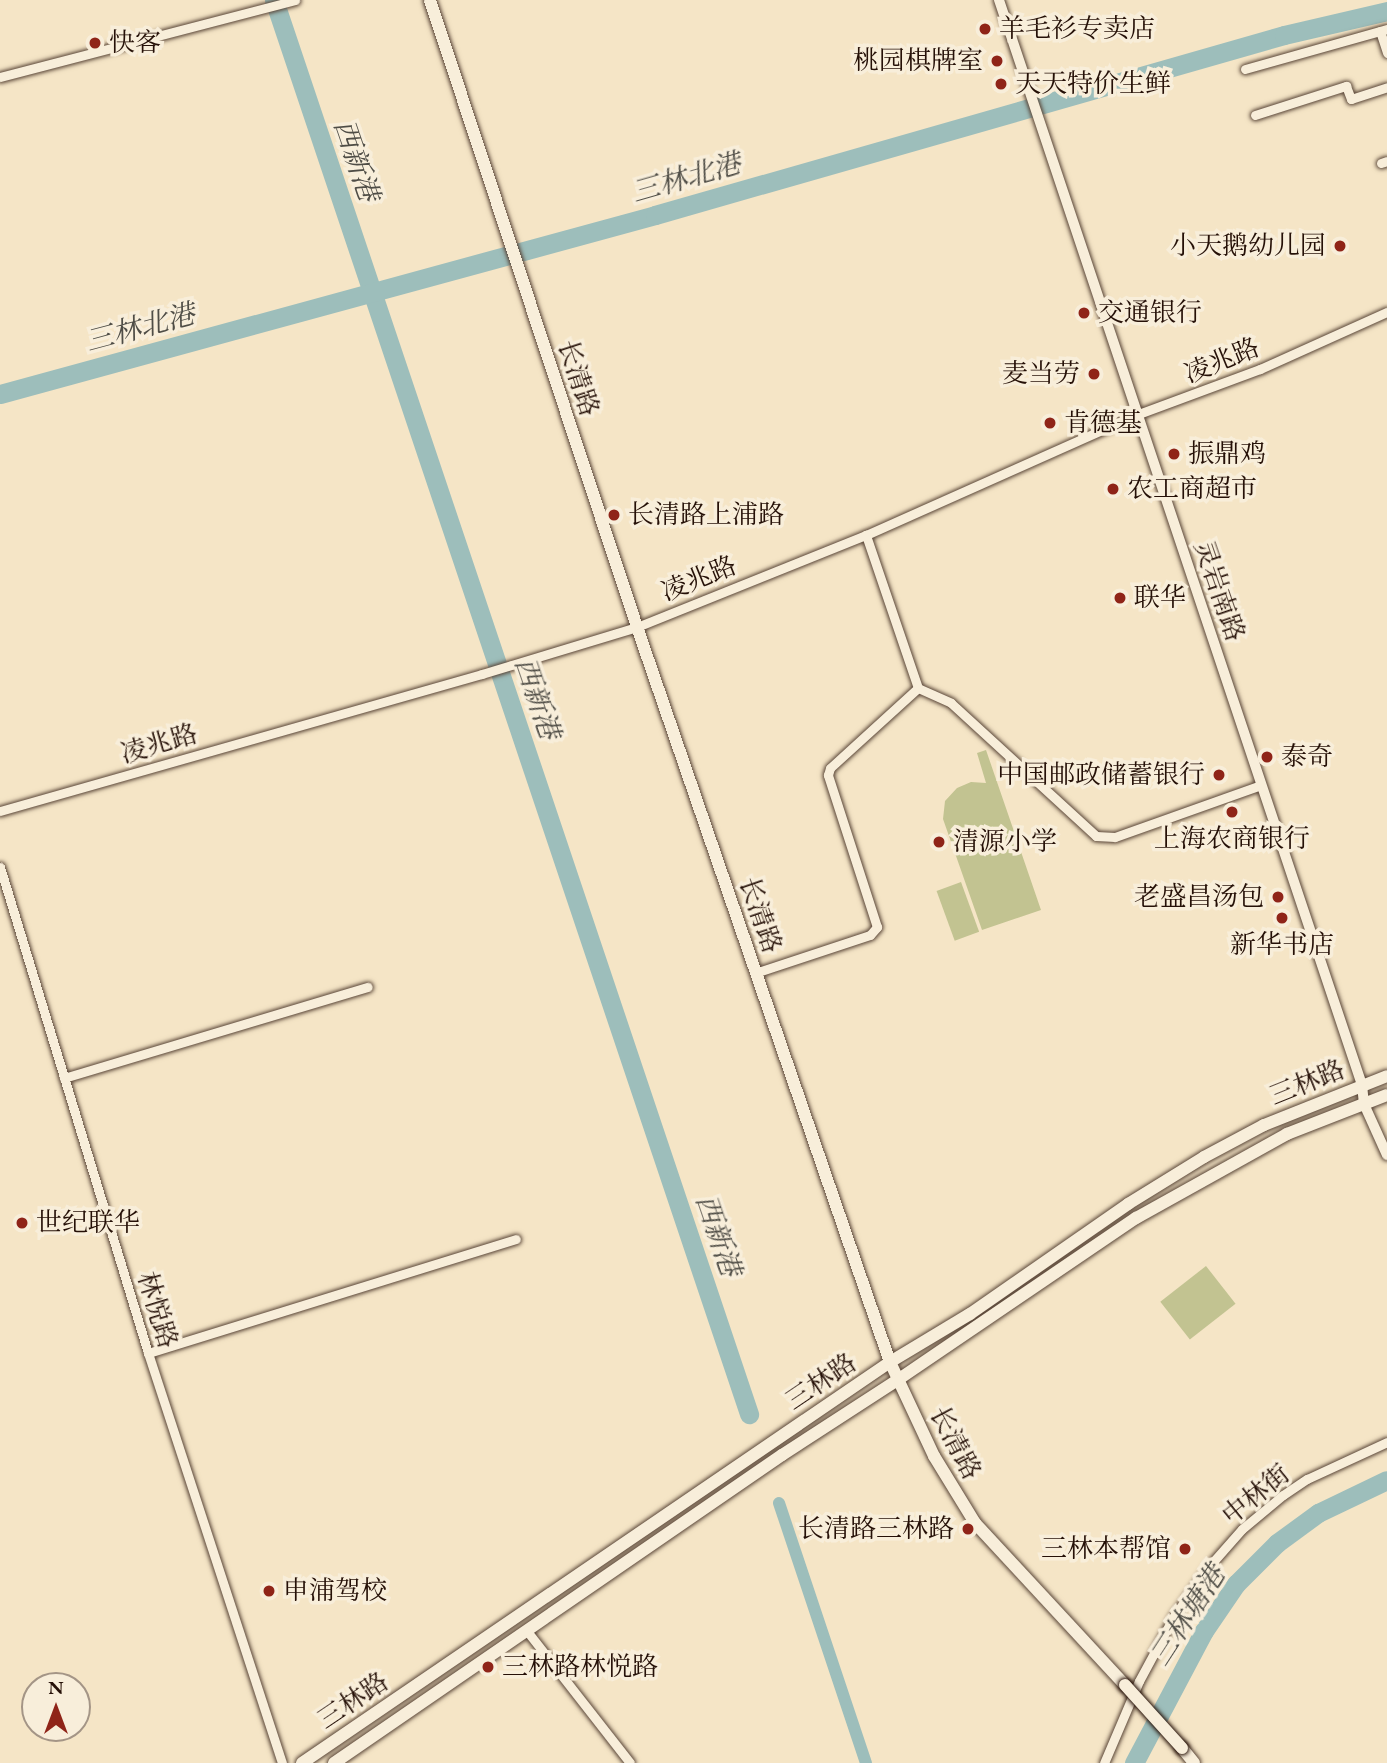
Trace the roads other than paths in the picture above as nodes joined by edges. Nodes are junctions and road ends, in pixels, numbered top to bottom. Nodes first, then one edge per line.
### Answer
1 (430, 0) edge
2 (999, 0) edge
3 (293, 1) edge
4 (1383, 30) edge
5 (1387, 53) edge
6 (1245, 69) dead end
7 (0, 77) edge
8 (1387, 88) edge
9 (1255, 115) dead end
10 (1387, 312) edge
11 (1136, 415) junction
12 (866, 535) junction
13 (637, 627) junction
14 (918, 688) junction
15 (1261, 785) junction
16 (0, 811) edge
17 (0, 867) edge
18 (755, 973) junction
19 (368, 987) dead end
20 (1387, 1076) edge
21 (64, 1077) junction
22 (1362, 1085) junction
23 (1387, 1095) edge
24 (1364, 1104) junction
25 (1387, 1154) edge
26 (516, 1239) dead end
27 (148, 1353) junction
28 (890, 1362) junction
29 (900, 1379) junction
30 (1387, 1442) edge
31 (527, 1630) junction
32 (1131, 1685) junction
33 (282, 1763) edge
34 (302, 1763) edge
35 (334, 1763) edge
36 (630, 1763) edge
37 (1104, 1763) edge
38 (1194, 1763) edge

1 - 13 main road, 长清路
2 - 11 street, 灵岩南路
3 - 7 street
4 - 5 street
4 - 6 street
8 - 9 street
10 - 11 street, 凌兆路
11 - 12 street, 凌兆路
11 - 15 street, 灵岩南路
12 - 13 street, 凌兆路
12 - 14 street
13 - 16 street, 凌兆路
13 - 18 main road, 长清路
14 - 15 street
14 - 18 street
15 - 22 street, 灵岩南路
17 - 21 street, 林悦路
18 - 28 main road, 长清路
19 - 21 street
20 - 22 main road, 三林路
21 - 27 street, 林悦路
22 - 24 street, 灵岩南路
22 - 28 main road, 三林路
23 - 24 main road, 三林路
24 - 25 street, 灵岩南路
24 - 29 main road, 三林路
26 - 27 street
27 - 33 street, 林悦路
28 - 29 main road, 长清路
28 - 34 main road, 三林路
29 - 31 main road, 三林路
29 - 32 main road, 长清路
30 - 32 street, 中林街
31 - 35 main road, 三林路
31 - 36 street
32 - 37 street, 中林街
32 - 38 main road, 长清路, bridge

